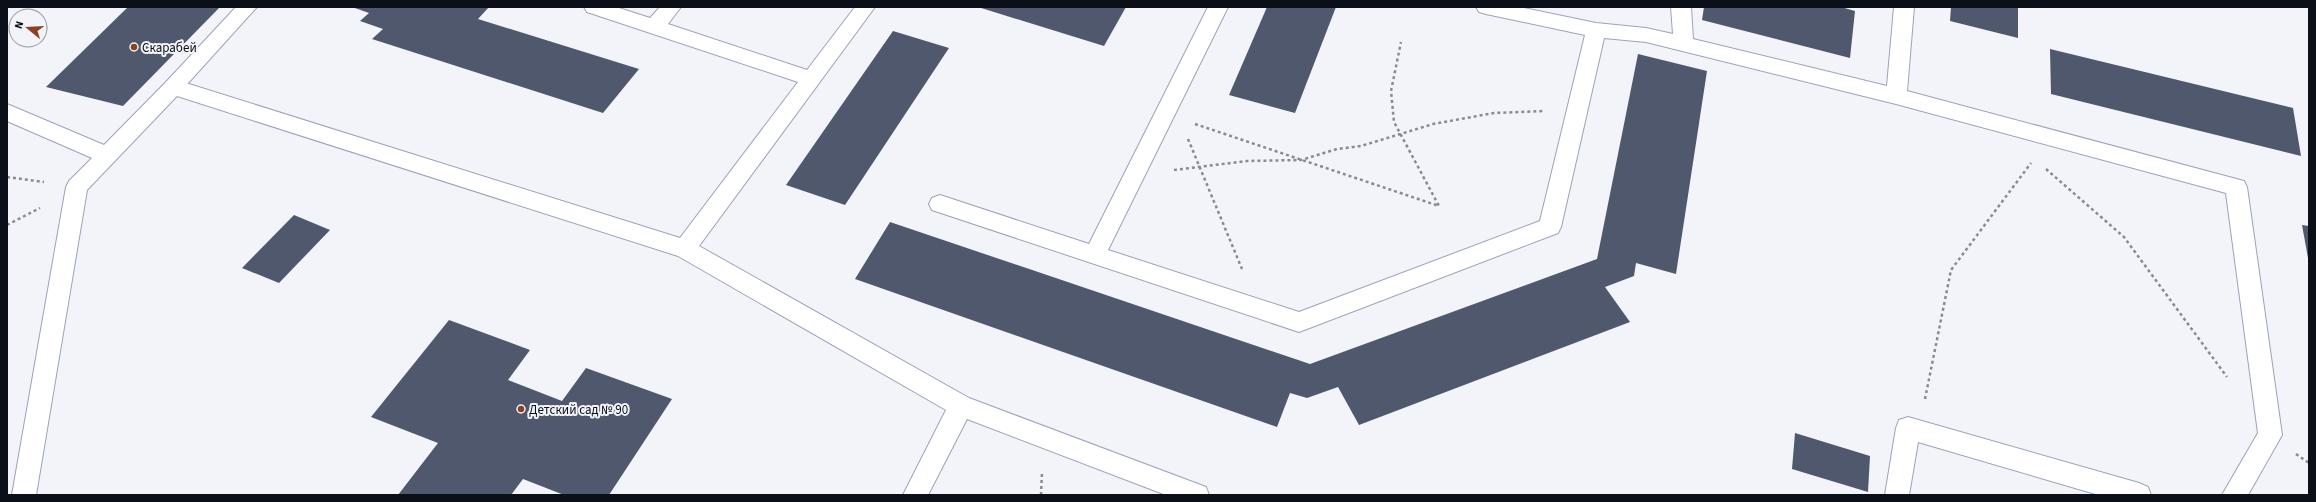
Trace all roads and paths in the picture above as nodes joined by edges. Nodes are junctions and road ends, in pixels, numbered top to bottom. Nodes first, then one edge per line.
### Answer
1 (248, 7) edge
2 (594, 7) edge
3 (671, 7) edge
4 (865, 7) edge
5 (1218, 7) edge
6 (1486, 7) edge
7 (1681, 7) edge
8 (1904, 7) edge
9 (654, 27) junction
10 (1596, 30) junction
11 (1401, 42) dead end
12 (1684, 44) junction
13 (812, 79) junction
14 (173, 87) junction
15 (1896, 96) junction
16 (1578, 110) junction
17 (7, 112) edge
18 (1194, 123) dead end
19 (2006, 125) junction
20 (1185, 133) dead end
21 (1401, 135) junction
22 (108, 156) junction
23 (1301, 160) junction
24 (2040, 164) dead end
25 (1200, 168) junction
26 (1136, 172) junction
27 (940, 204) dead end
28 (686, 249) junction
29 (1095, 255) junction
30 (1245, 275) dead end
31 (2228, 378) dead end
32 (961, 406) junction
33 (1908, 428) junction
34 (2270, 435) junction
35 (2309, 463) edge
36 (24, 495) edge
37 (915, 495) edge
38 (1197, 495) edge
39 (1897, 495) edge
40 (2139, 495) edge
41 (2234, 495) edge

1 - 14 street
2 - 9 street
3 - 9 street
4 - 13 street
5 - 26 street
6 - 10 street
7 - 12 street
8 - 15 street
9 - 13 street
10 - 12 street
10 - 16 street
11 - 21 path
12 - 15 street
13 - 28 street
14 - 22 street
14 - 28 street
15 - 19 street
16 - 21 path
16 - 29 street
17 - 22 street
18 - 23 path
19 - 33 path
19 - 34 street
20 - 25 path
21 - 23 path
21 - 23 path
22 - 36 street
23 - 25 path
24 - 31 path
25 - 26 path
25 - 30 path
26 - 29 street
27 - 29 street
28 - 32 street
32 - 37 street
32 - 38 street
33 - 39 street
33 - 40 street
34 - 35 path
34 - 41 street

